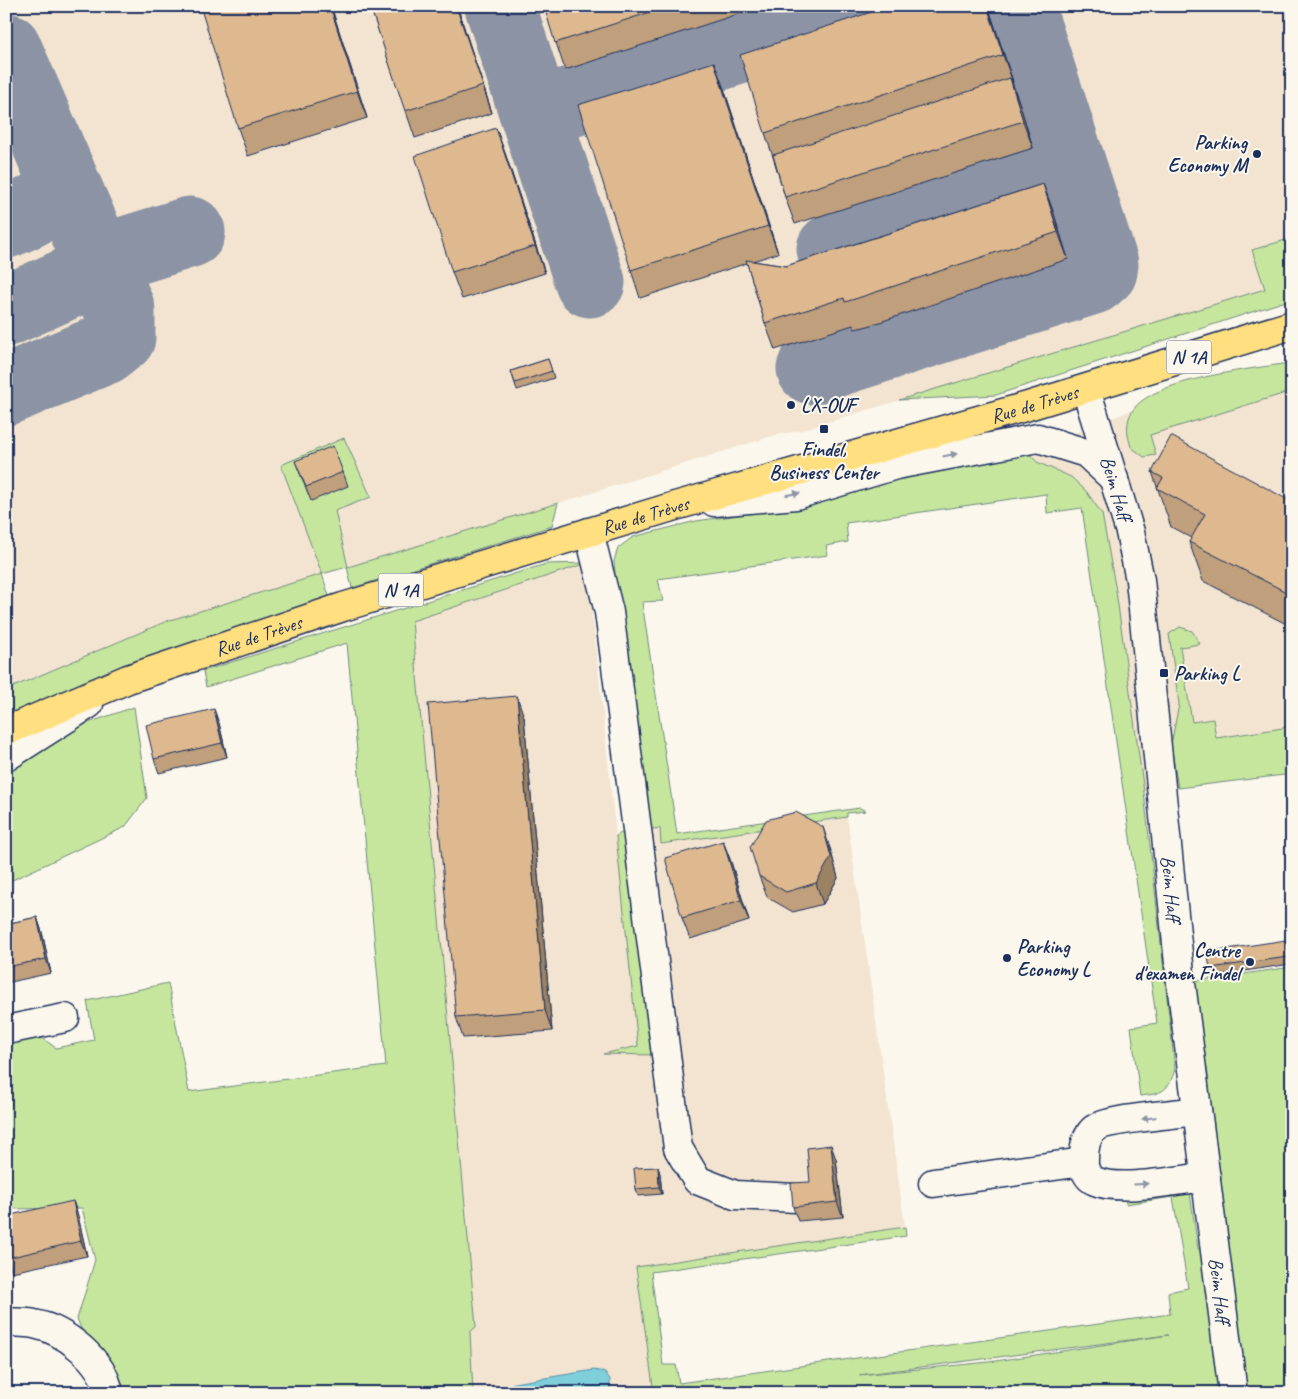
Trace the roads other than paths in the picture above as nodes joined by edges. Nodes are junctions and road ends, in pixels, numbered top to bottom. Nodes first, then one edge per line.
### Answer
1 (1292, 326) edge
2 (1086, 389) junction
3 (1115, 480) junction
4 (675, 506) junction
5 (589, 532) junction
6 (128, 679) junction
7 (6, 731) edge
8 (6, 757) edge
9 (65, 1018) dead end
10 (6, 1030) edge
11 (1198, 1111) junction
12 (1084, 1162) junction
13 (1206, 1177) junction
14 (933, 1183) dead end
15 (796, 1198) edge
16 (6, 1322) edge
17 (109, 1393) edge
18 (1233, 1393) edge

1 - 2 main road, Rue de Trèves / N 1A
2 - 3 street, Beim Haff
2 - 4 main road, Rue de Trèves / N 1A
4 -> 3 street
3 - 11 street, Beim Haff
4 - 5 main road, Rue de Trèves / N 1A
5 - 6 main road, Rue de Trèves / N 1A
5 - 15 street
6 - 7 main road, Rue de Trèves / N 1A
6 - 8 street
9 - 10 street
11 -> 12 street
11 - 13 street, Beim Haff
12 -> 13 street
12 - 14 street
13 - 18 street, Beim Haff
16 - 17 street

